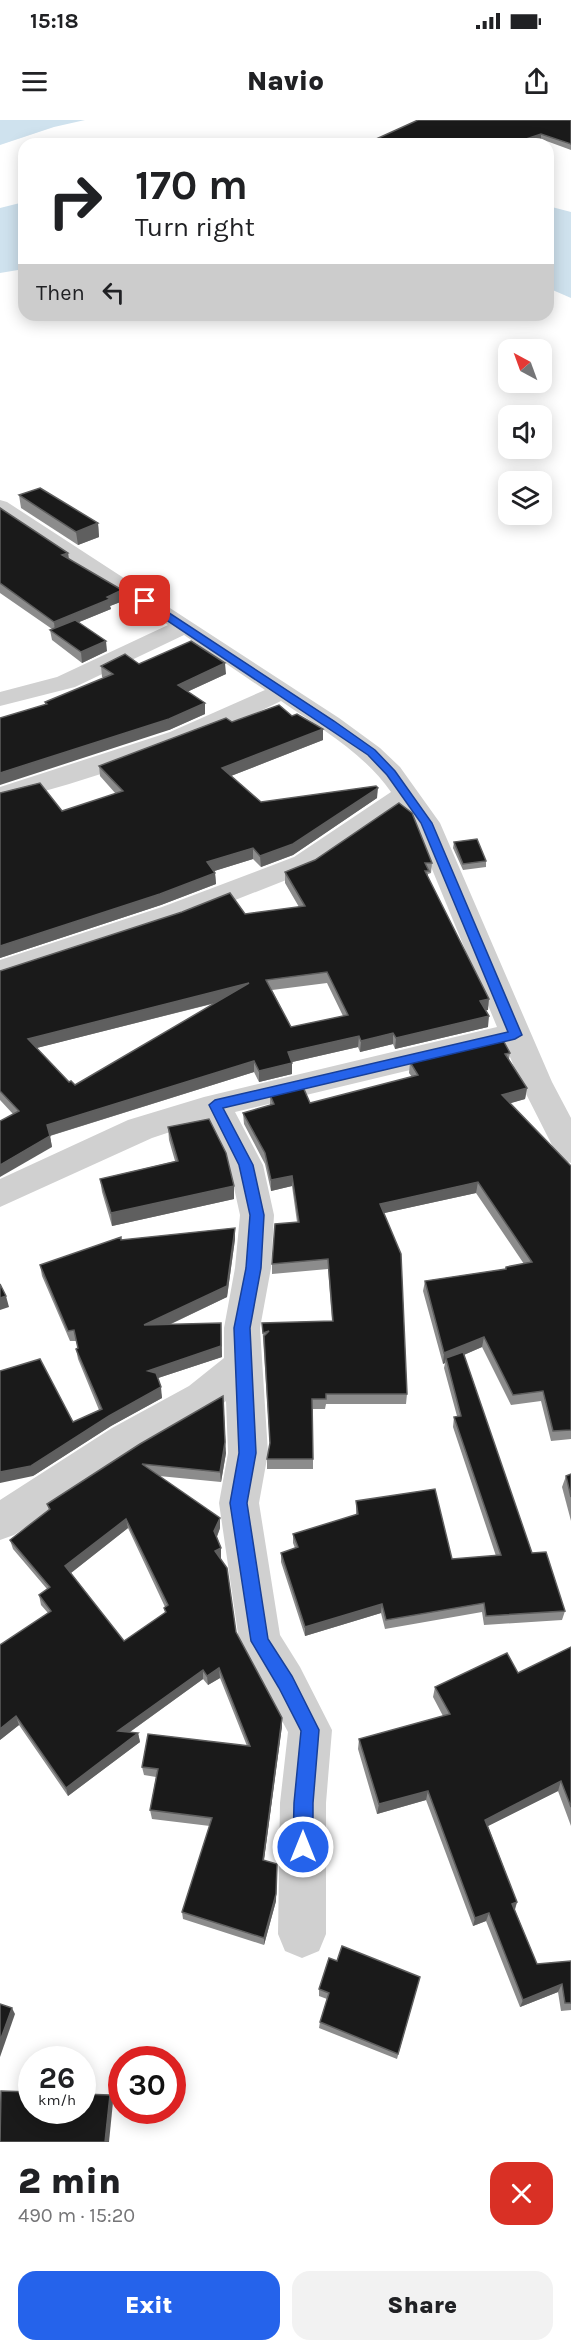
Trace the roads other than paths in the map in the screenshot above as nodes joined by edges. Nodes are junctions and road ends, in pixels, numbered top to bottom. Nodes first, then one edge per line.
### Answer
1 (0, 506) edge
2 (185, 626) junction
3 (282, 691) junction
4 (0, 699) edge
5 (406, 794) junction
6 (0, 795) edge
7 (0, 971) edge
8 (515, 1035) junction
9 (215, 1105) junction
10 (571, 1150) edge
11 (0, 1194) edge
12 (243, 1365) junction
13 (0, 1522) edge
14 (302, 1934) dead end

1 - 2 street
2 - 3 street
2 - 4 street
3 - 5 street
3 - 6 street
5 - 7 street
5 - 8 street
8 - 9 street
8 - 10 street
9 - 11 street
9 - 12 street
12 - 13 street
12 - 14 street

